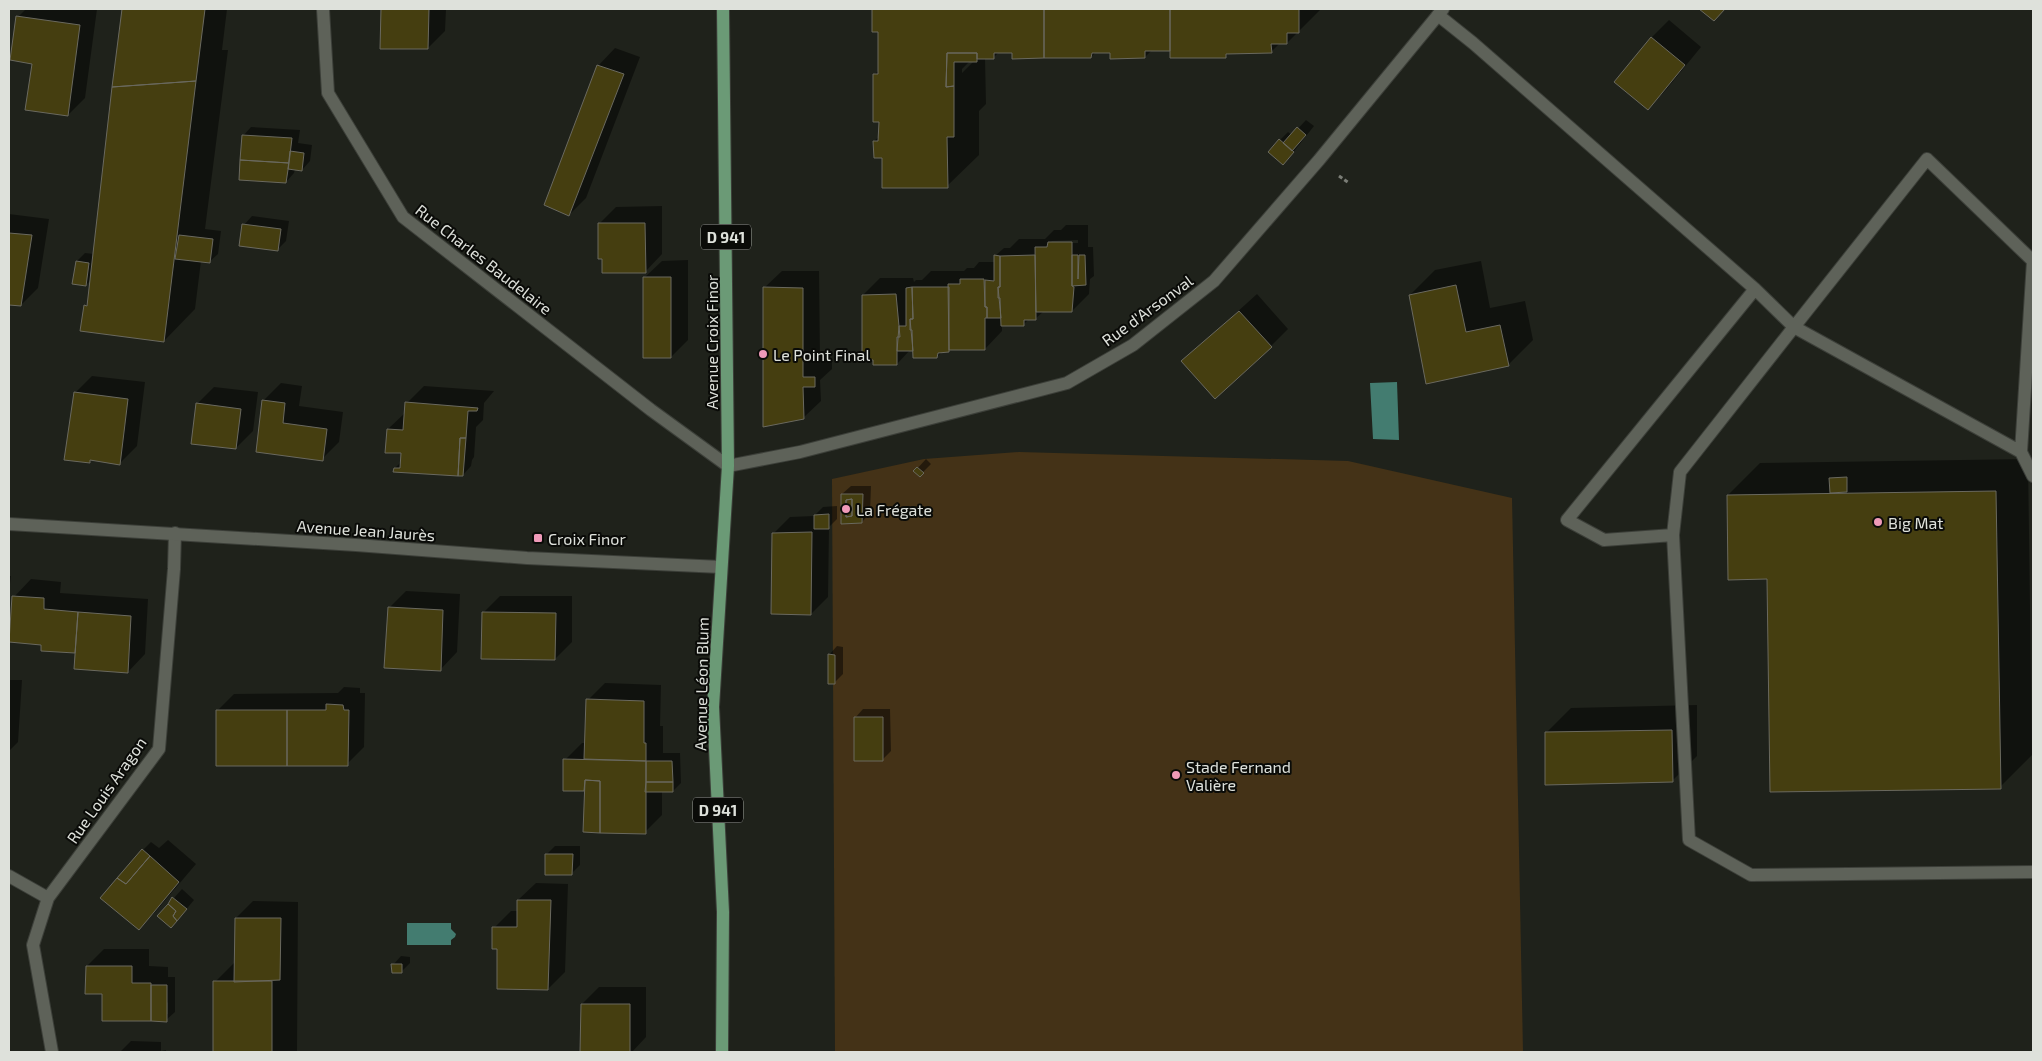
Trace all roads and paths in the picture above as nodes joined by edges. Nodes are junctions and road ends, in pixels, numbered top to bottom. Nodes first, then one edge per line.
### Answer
1 (323, 9) edge
2 (722, 9) edge
3 (1441, 12) edge
4 (1755, 289) junction
5 (1794, 327) junction
6 (2021, 452) junction
7 (728, 466) junction
8 (2033, 476) edge
9 (9, 524) edge
10 (175, 533) junction
11 (1673, 535) junction
12 (721, 567) junction
13 (2033, 872) edge
14 (9, 876) edge
15 (48, 898) junction
16 (52, 1052) edge
17 (722, 1052) edge

1 - 7 street, Rue Charles Baudelaire
2 - 7 main road, Avenue Croix Finor / D 941
3 - 4 street
3 - 7 street, Rue d'Arsonval
4 - 5 street
4 - 11 street
5 - 6 street
5 - 6 street
5 - 11 street
6 - 8 street
7 - 12 main road, Avenue Léon Blum / D 941
9 - 10 street, Avenue Jean Jaurès
10 - 12 street, Avenue Jean Jaurès
10 - 15 street, Rue Louis Aragon
11 - 13 street
12 - 17 main road, Avenue Léon Blum / D 941
14 - 15 street
15 - 16 street, Rue Louis Aragon

